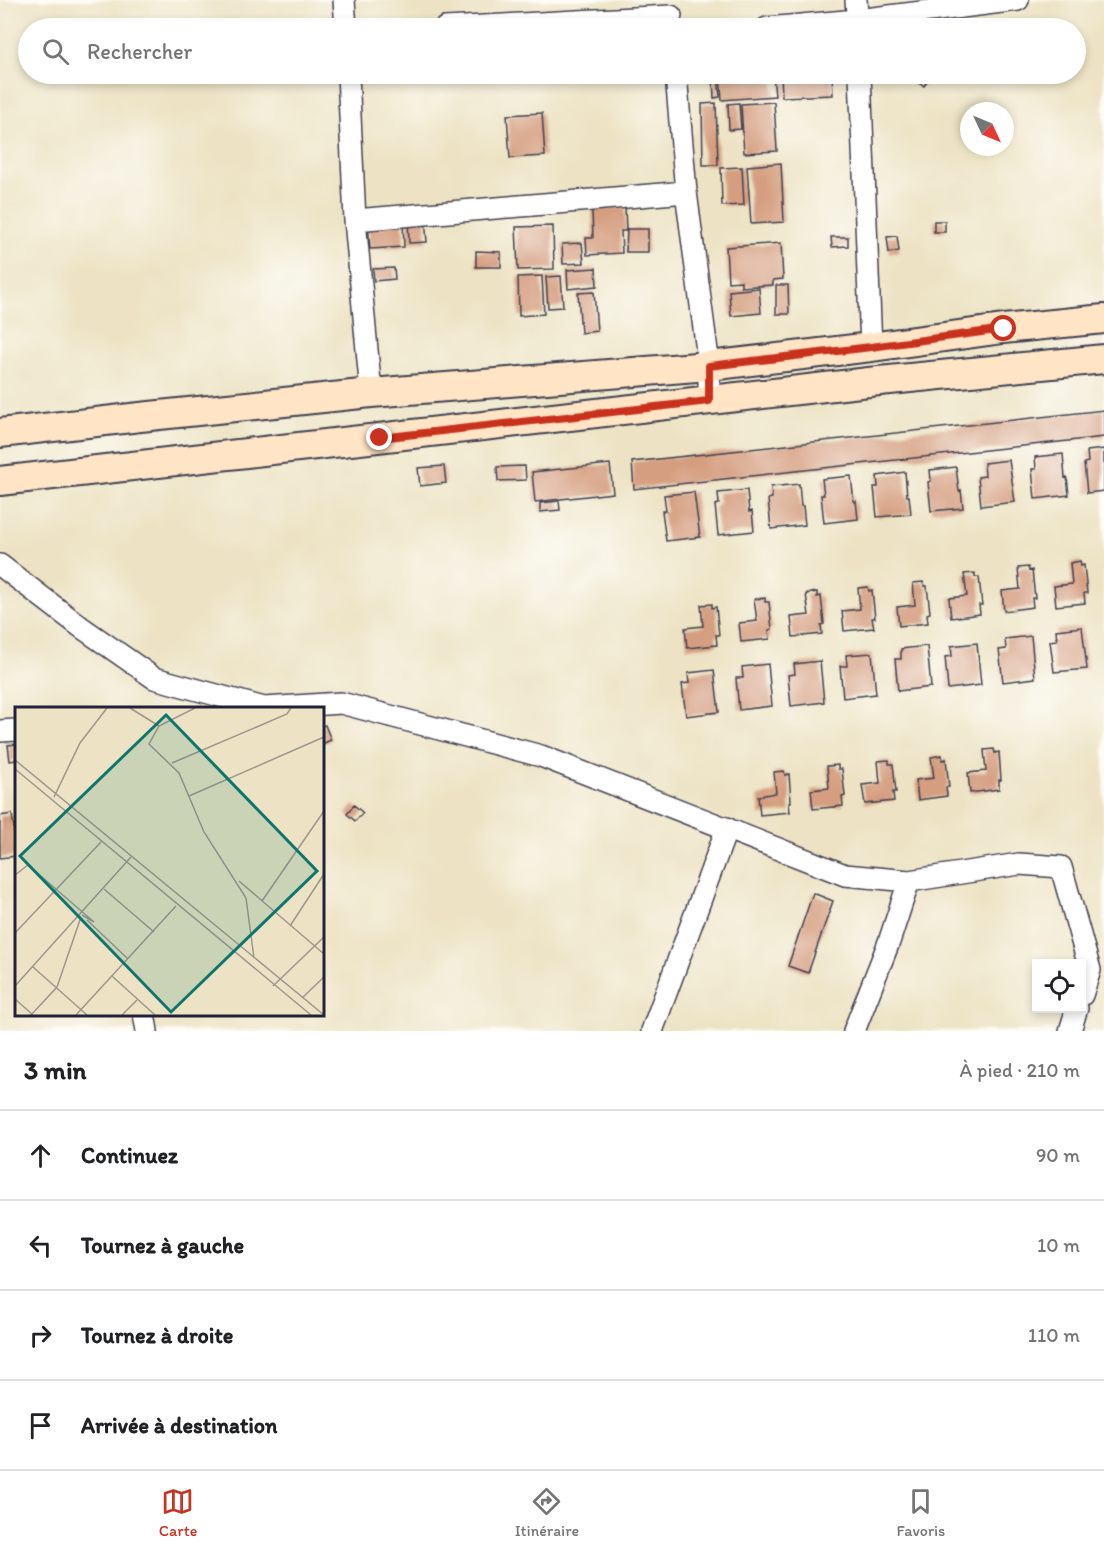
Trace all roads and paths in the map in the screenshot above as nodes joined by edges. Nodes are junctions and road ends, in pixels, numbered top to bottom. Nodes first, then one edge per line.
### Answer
1 (344, 0) edge
2 (1018, 0) edge
3 (669, 11) edge
4 (857, 16) edge
5 (345, 18) edge
6 (577, 18) edge
7 (655, 18) edge
8 (842, 18) edge
9 (349, 84) edge
10 (677, 84) edge
11 (860, 84) edge
12 (686, 192) junction
13 (356, 220) junction
14 (1104, 319) edge
15 (871, 347) junction
16 (1104, 359) edge
17 (709, 366) junction
18 (371, 393) junction
19 (709, 401) junction
20 (0, 434) edge
21 (0, 481) edge
22 (0, 565) edge
23 (260, 707) edge
24 (279, 707) edge
25 (15, 730) edge
26 (0, 731) edge
27 (727, 828) junction
28 (909, 881) junction
29 (1097, 968) edge
30 (1086, 988) edge
31 (1075, 1013) edge
32 (144, 1016) edge
33 (147, 1031) edge
34 (652, 1031) edge
35 (854, 1031) edge
36 (1070, 1031) edge

1 - 5 street
2 - 4 street
3 - 6 street
3 - 7 street
4 - 8 street
9 - 13 street
10 - 12 street
11 - 15 street
12 - 13 street
12 - 17 street
13 - 18 street
14 - 15 main road
15 - 17 main road
16 - 19 main road
17 - 18 main road
17 - 19 street
18 - 20 main road
19 - 21 main road
22 - 23 street
24 - 27 street
25 - 26 street
27 - 28 street
27 - 34 street
28 - 29 street
28 - 35 street
29 - 30 street
31 - 36 street
32 - 33 street

